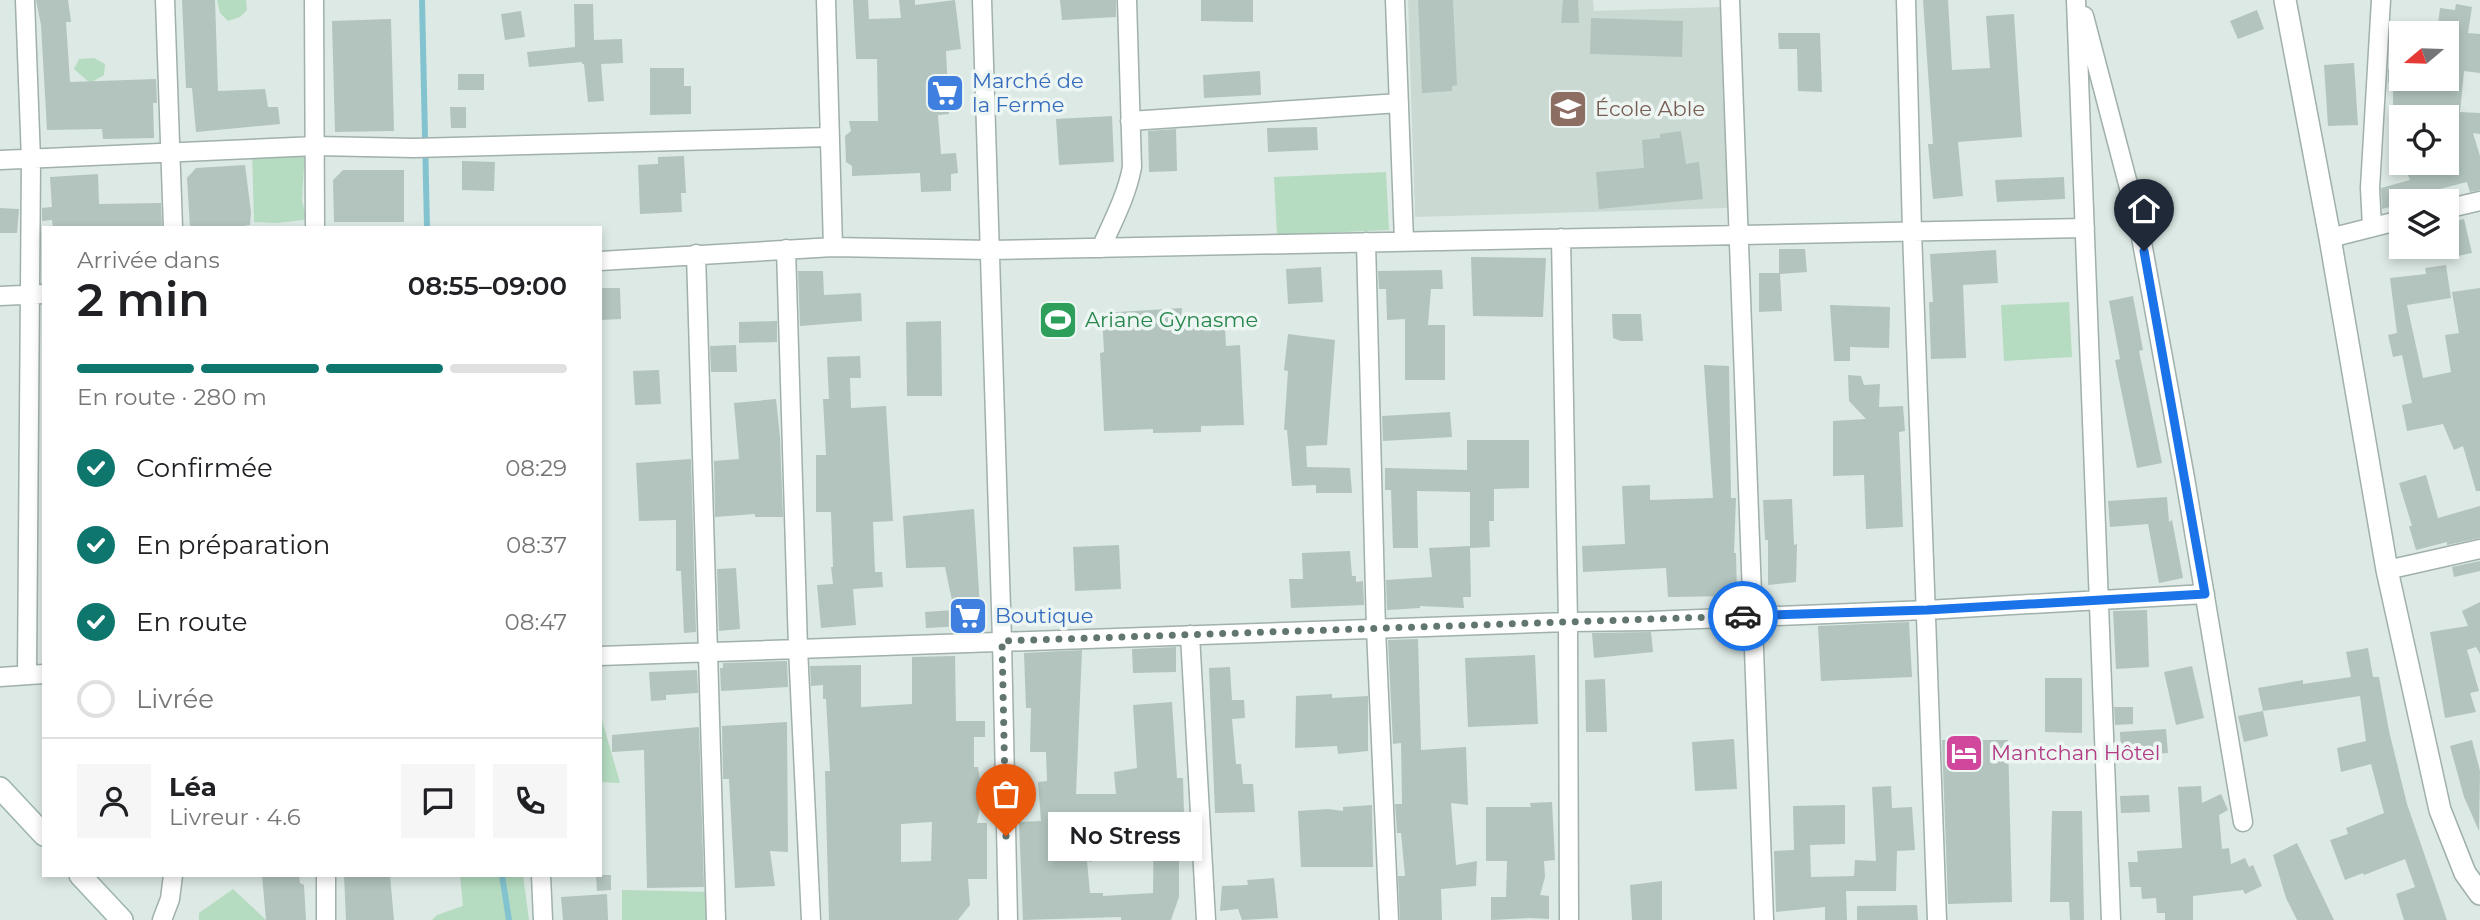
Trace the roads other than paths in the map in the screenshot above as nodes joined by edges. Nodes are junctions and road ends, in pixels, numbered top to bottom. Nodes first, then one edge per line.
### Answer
1 (25, 0) edge
2 (165, 0) edge
3 (314, 0) edge
4 (826, 0) edge
5 (982, 0) edge
6 (1128, 0) edge
7 (1395, 0) edge
8 (1730, 0) edge
9 (1906, 0) edge
10 (2078, 0) edge
11 (2285, 0) edge
12 (2381, 0) edge
13 (1399, 103) junction
14 (1130, 121) junction
15 (830, 137) junction
16 (316, 146) junction
17 (171, 153) junction
18 (0, 160) edge
19 (31, 160) junction
20 (2480, 201) edge
21 (2459, 206) edge
22 (2389, 223) edge
23 (173, 226) edge
24 (315, 226) edge
25 (2372, 227) junction
26 (2085, 228) junction
27 (1912, 231) junction
28 (1740, 235) junction
29 (1562, 238) junction
30 (2330, 238) junction
31 (1366, 242) junction
32 (1405, 242) junction
33 (833, 247) junction
34 (786, 248) junction
35 (1101, 248) junction
36 (990, 250) junction
37 (696, 254) junction
38 (602, 261) edge
39 (37, 295) edge
40 (0, 296) edge
41 (2480, 549) edge
42 (2387, 570) junction
43 (2205, 594) junction
44 (2099, 601) junction
45 (1927, 610) junction
46 (1754, 616) junction
47 (1568, 622) junction
48 (1376, 629) junction
49 (1190, 635) junction
50 (1002, 641) junction
51 (798, 648) junction
52 (709, 654) junction
53 (602, 656) edge
54 (35, 674) edge
55 (0, 677) edge
56 (0, 788) edge
57 (2243, 822) dead end
58 (42, 833) edge
59 (82, 877) edge
60 (173, 877) edge
61 (326, 877) edge
62 (541, 877) edge
63 (2480, 894) edge
64 (122, 920) edge
65 (162, 920) edge
66 (326, 920) edge
67 (543, 920) edge
68 (716, 920) edge
69 (811, 920) edge
70 (1008, 920) edge
71 (1206, 920) edge
72 (1389, 920) edge
73 (1569, 920) edge
74 (1764, 920) edge
75 (1937, 920) edge
76 (2110, 920) edge

1 - 19 street
2 - 17 street
3 - 16 street
4 - 15 street
5 - 36 street
6 - 14 street
7 - 13 street
8 - 28 street
9 - 27 street
10 - 26 street
10 - 43 street
11 - 30 street
12 - 25 street
13 - 14 street
13 - 32 street
14 - 35 street
15 - 16 street
15 - 33 street
16 - 17 street
16 - 24 street
17 - 19 street
17 - 23 street
18 - 19 street
19 - 39 street
20 - 21 street
22 - 25 street
25 - 30 street
26 - 27 street
26 - 44 street
27 - 28 street
27 - 45 street
28 - 29 street
28 - 46 street
29 - 32 street
29 - 47 street
30 - 42 street
31 - 32 street
31 - 35 street
31 - 48 street
33 - 34 street
33 - 36 street
34 - 37 street
34 - 51 street
35 - 36 street
36 - 50 street
37 - 38 street
37 - 52 street
39 - 40 street
39 - 54 street
41 - 42 street
42 - 63 street
43 - 44 street
43 - 57 street
44 - 45 street
44 - 76 street
45 - 46 street
45 - 75 street
46 - 47 street
46 - 74 street
47 - 48 street
47 - 73 street
48 - 49 street
48 - 72 street
49 - 50 street
49 - 71 street
50 - 51 street
50 - 70 street
51 - 52 street
51 - 69 street
52 - 53 street
52 - 68 street
54 - 55 street
56 - 58 street
59 - 64 street
60 - 65 street
61 - 66 street
62 - 67 street

